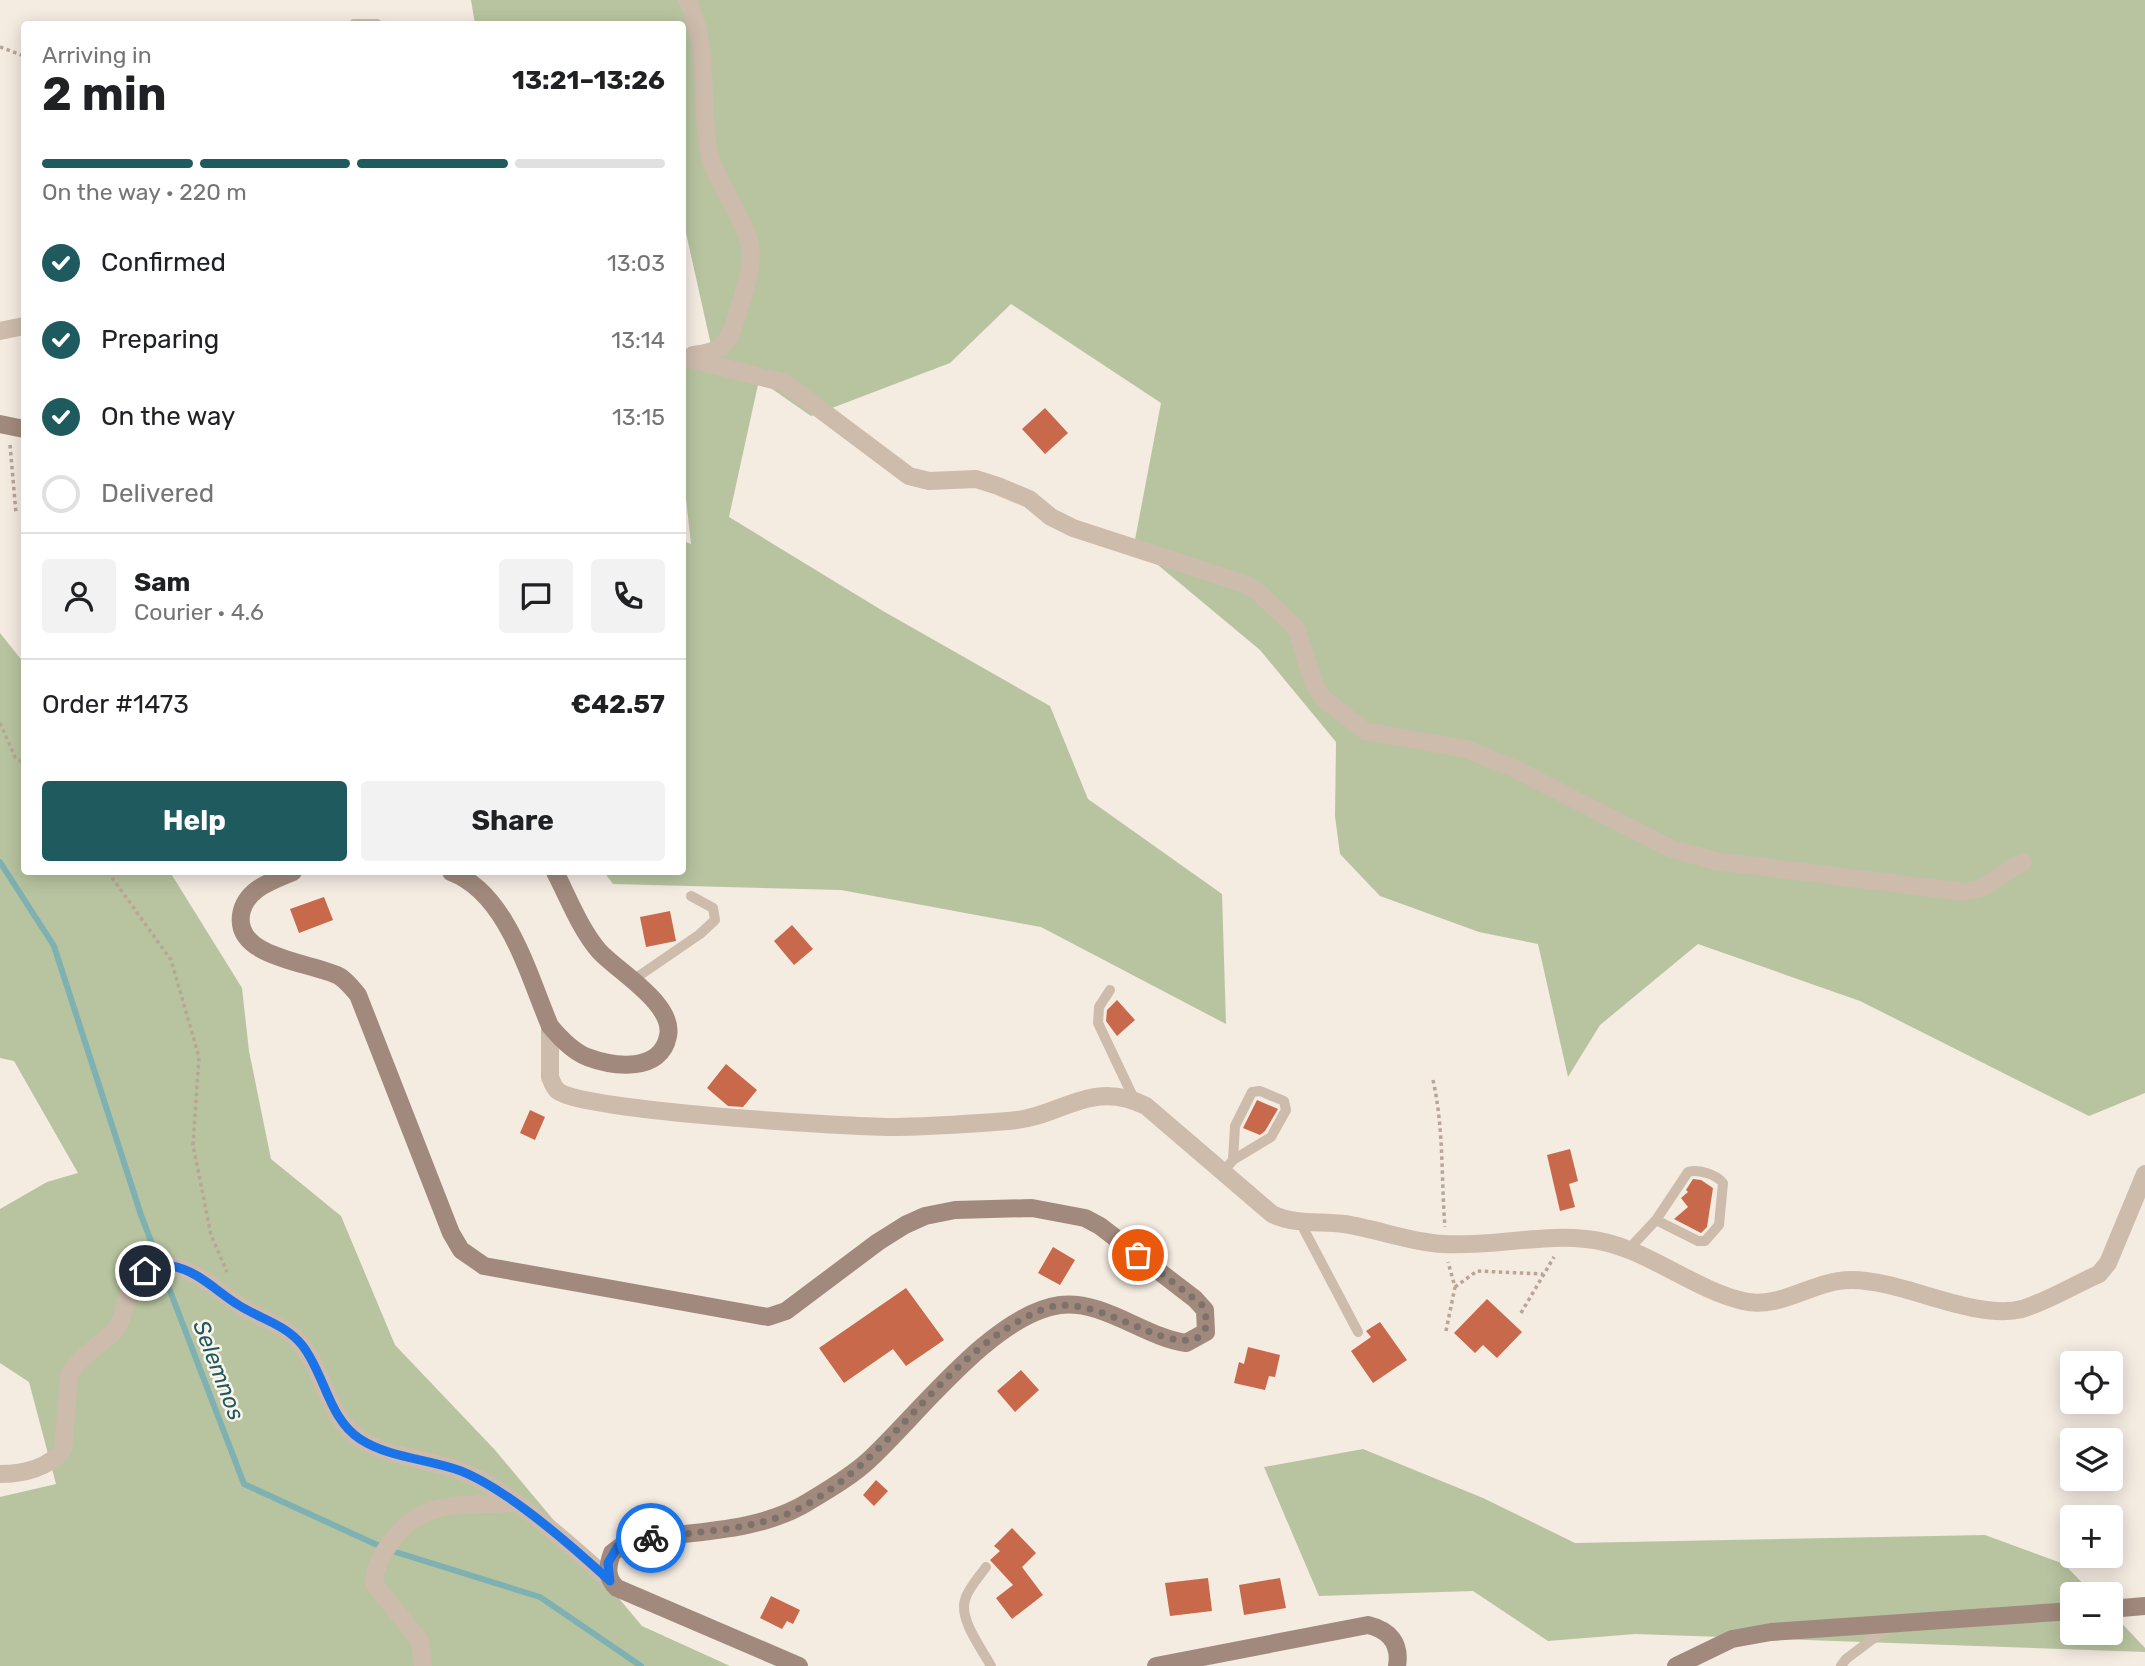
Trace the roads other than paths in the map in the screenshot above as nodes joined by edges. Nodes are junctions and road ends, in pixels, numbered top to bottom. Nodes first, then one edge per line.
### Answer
1 (687, 0) edge
2 (21, 327) edge
3 (0, 331) edge
4 (686, 356) edge
5 (686, 357) edge
6 (2024, 862) dead end
7 (286, 875) edge
8 (458, 875) edge
9 (557, 875) edge
10 (691, 896) dead end
11 (633, 979) junction
12 (1110, 989) dead end
13 (550, 1026) junction
14 (1135, 1101) junction
15 (1228, 1166) junction
16 (2145, 1174) edge
17 (1656, 1220) junction
18 (1300, 1222) junction
19 (1627, 1251) junction
20 (1357, 1332) dead end
21 (0, 1474) edge
22 (512, 1503) junction
23 (986, 1567) dead end
24 (610, 1581) junction
25 (2145, 1606) edge
26 (2123, 1608) edge
27 (2060, 1612) edge
28 (1895, 1622) junction
29 (1211, 1662) edge
30 (423, 1666) edge
31 (799, 1666) edge
32 (991, 1666) edge
33 (1156, 1666) edge
34 (1397, 1666) edge
35 (1676, 1666) edge
36 (1841, 1666) edge

1 - 4 street
2 - 3 street
5 - 6 street
7 - 24 main road
8 - 13 main road
9 - 11 main road
10 - 11 lane
11 - 13 main road
12 - 14 lane
13 - 14 street
14 - 15 street
15 - 15 lane
15 - 18 street
16 - 19 street
17 - 17 lane
17 - 19 lane
18 - 19 street
18 - 20 lane
21 - 22 street
22 - 24 street
22 - 30 street
23 - 32 lane
24 - 31 main road
25 - 26 main road
27 - 28 main road
28 - 35 main road
28 - 36 lane
29 - 33 main road
29 - 34 main road

